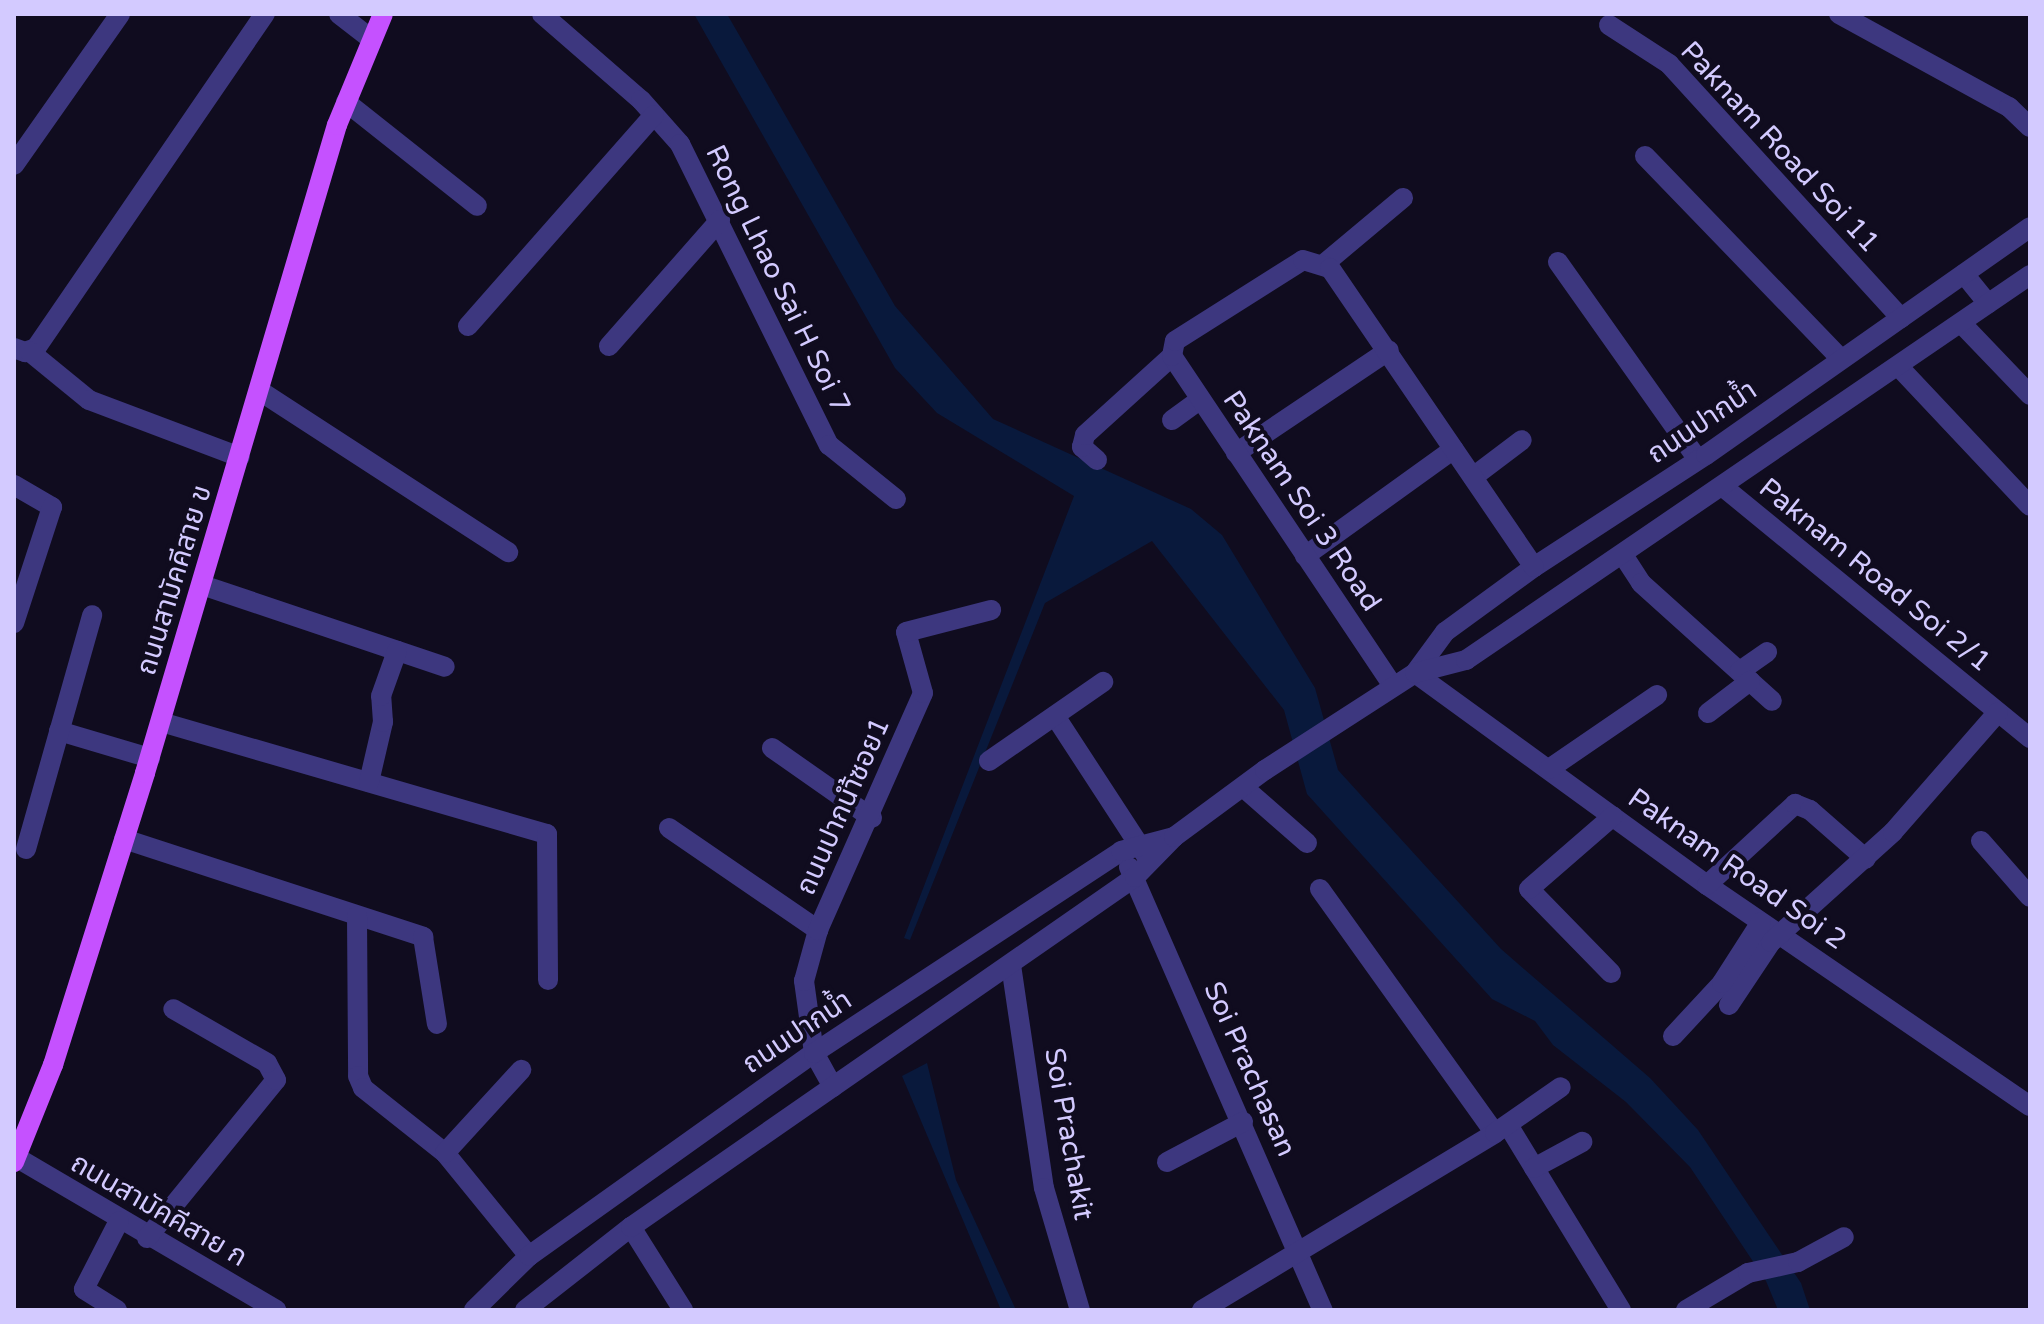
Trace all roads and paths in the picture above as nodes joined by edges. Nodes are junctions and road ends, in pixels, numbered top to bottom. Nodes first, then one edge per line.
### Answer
1 (120, 14) edge
2 (265, 14) edge
3 (339, 14) edge
4 (383, 14) edge
5 (542, 14) edge
6 (1839, 14) edge
7 (1609, 25) dead end
8 (371, 39) junction
9 (346, 102) junction
10 (654, 115) junction
11 (2030, 127) edge
12 (1645, 156) dead end
13 (14, 165) edge
14 (1403, 198) dead end
15 (477, 206) dead end
16 (720, 220) junction
17 (2030, 227) edge
18 (1558, 262) dead end
19 (1324, 264) junction
20 (1964, 274) junction
21 (2030, 275) edge
22 (1988, 304) junction
23 (1901, 318) junction
24 (1961, 323) junction
25 (468, 326) dead end
26 (609, 346) dead end
27 (22, 350) edge
28 (1172, 350) junction
29 (1389, 350) junction
30 (1841, 359) junction
31 (1898, 366) junction
32 (260, 391) junction
33 (2030, 395) edge
34 (1200, 400) junction
35 (1172, 420) dead end
36 (1522, 440) dead end
37 (1454, 449) junction
38 (1236, 453) junction
39 (240, 457) junction
40 (1097, 460) dead end
41 (1698, 460) junction
42 (1473, 477) junction
43 (14, 485) edge
44 (1722, 486) junction
45 (896, 499) dead end
46 (2030, 506) edge
47 (508, 552) dead end
48 (1623, 555) junction
49 (1305, 556) junction
50 (1534, 567) junction
51 (202, 585) junction
52 (991, 610) dead end
53 (92, 615) dead end
54 (14, 623) edge
55 (397, 651) junction
56 (1767, 652) dead end
57 (445, 667) dead end
58 (1415, 673) junction
59 (1745, 676) junction
60 (1103, 682) dead end
61 (1393, 686) junction
62 (1657, 695) dead end
63 (1772, 701) dead end
64 (1998, 712) junction
65 (1708, 713) dead end
66 (1055, 716) junction
67 (161, 722) junction
68 (59, 731) junction
69 (2030, 738) edge
70 (772, 748) dead end
71 (150, 758) junction
72 (989, 761) dead end
73 (1549, 769) junction
74 (369, 782) junction
75 (1243, 787) junction
76 (1613, 816) junction
77 (872, 818) junction
78 (669, 828) dead end
79 (124, 839) junction
80 (1981, 841) dead end
81 (1307, 843) dead end
82 (26, 849) dead end
83 (1137, 853) junction
84 (1866, 859) junction
85 (1135, 877) junction
86 (1707, 885) junction
87 (1320, 889) dead end
88 (2030, 897) edge
89 (357, 916) junction
90 (1761, 922) junction
91 (818, 930) junction
92 (1779, 934) junction
93 (1011, 965) junction
94 (1611, 973) dead end
95 (548, 980) dead end
96 (1729, 1005) dead end
97 (173, 1009) dead end
98 (437, 1024) dead end
99 (1673, 1036) dead end
100 (814, 1053) junction
101 (521, 1070) dead end
102 (833, 1087) junction
103 (1561, 1087) dead end
104 (2030, 1106) edge
105 (1243, 1122) junction
106 (1502, 1129) junction
107 (1582, 1142) dead end
108 (445, 1153) junction
109 (15, 1158) edge
110 (1167, 1162) dead end
111 (1534, 1168) junction
112 (119, 1221) junction
113 (631, 1227) junction
114 (1844, 1237) dead end
115 (147, 1238) junction
116 (1300, 1252) junction
117 (529, 1256) junction
118 (117, 1310) edge
119 (276, 1310) edge
120 (474, 1310) edge
121 (525, 1310) edge
122 (683, 1310) edge
123 (1080, 1310) edge
124 (1202, 1310) edge
125 (1323, 1310) edge
126 (1621, 1310) edge
127 (1686, 1310) edge

1 - 13 street
2 - 27 street
3 - 8 street
4 - 8 main road, ถนนสามัคคีสาย ข
5 - 10 street, Rong Lhao Sai H Soi 7
6 - 11 street
7 - 23 street, Paknam Road Soi 11
8 - 9 main road, ถนนสามัคคีสาย ข
9 - 15 street
9 - 32 main road, ถนนสามัคคีสาย ข
10 - 16 street, Rong Lhao Sai H Soi 7
10 - 25 street
12 - 30 street
14 - 19 street
16 - 26 street
16 - 45 street, Rong Lhao Sai H Soi 7
17 - 20 street, ถนนปากน้ำ
18 - 41 street
19 - 28 street
19 - 29 street
20 - 22 street
20 - 23 street, ถนนปากน้ำ
21 - 22 street, ถนนปากน้ำ
22 - 24 street, ถนนปากน้ำ
23 - 30 street, ถนนปากน้ำ
24 - 31 street, ถนนปากน้ำ
24 - 33 street
27 - 39 street
28 - 34 street, Paknam Soi 3 Road
28 - 40 street
29 - 37 street
29 - 38 street
30 - 41 street, ถนนปากน้ำ
31 - 44 street, ถนนปากน้ำ
31 - 46 street
32 - 39 main road, ถนนสามัคคีสาย ข
32 - 47 street
34 - 35 street
34 - 38 street, Paknam Soi 3 Road
36 - 42 street
37 - 42 street
37 - 49 street
38 - 49 street, Paknam Soi 3 Road
39 - 51 main road, ถนนสามัคคีสาย ข
41 - 50 street, ถนนปากน้ำ
42 - 50 street
43 - 54 street
44 - 48 street, ถนนปากน้ำ
44 - 64 street, Paknam Road Soi 2/1
48 - 58 street, ถนนปากน้ำ
48 - 59 street
49 - 61 street, Paknam Soi 3 Road
50 - 58 street, ถนนปากน้ำ
51 - 55 street
51 - 67 main road, ถนนสามัคคีสาย ข
52 - 77 street, ถนนปากนำ้ซอย1
53 - 68 street
55 - 57 street
55 - 74 street
56 - 59 street
58 - 61 street, ถนนปากน้ำ
58 - 73 street, Paknam Road Soi 2
59 - 63 street
59 - 65 street
60 - 66 street
61 - 75 street, ถนนปากน้ำ
62 - 73 street
64 - 69 street, Paknam Road Soi 2/1
64 - 84 street
66 - 72 street
66 - 83 street, Soi Prachasan
67 - 71 main road, ถนนสามัคคีสาย ข
67 - 74 street
68 - 71 street
68 - 82 street
70 - 77 street
71 - 79 main road, ถนนสามัคคีสาย ข
73 - 76 street, Paknam Road Soi 2
74 - 95 street
75 - 81 street
75 - 83 street, ถนนปากน้ำ
76 - 86 street, Paknam Road Soi 2
76 - 94 street
77 - 91 street, ถนนปากนำ้ซอย1
78 - 91 street
79 - 89 street
79 - 109 main road, ถนนสามัคคีสาย ข
80 - 88 street
83 - 85 street, ถนนปากน้ำ
83 - 85 street, Soi Prachasan
83 - 100 street, ถนนปากน้ำ
84 - 86 street
84 - 92 street
85 - 93 street, ถนนปากน้ำ
85 - 105 street, Soi Prachasan
86 - 90 street, Paknam Road Soi 2
87 - 106 street
89 - 98 street
89 - 108 street
90 - 92 street, Paknam Road Soi 2
90 - 99 street
91 - 100 street, ถนนปากนำ้ซอย1
92 - 96 street
92 - 104 street, Paknam Road Soi 2
93 - 102 street, ถนนปากน้ำ
93 - 123 street, Soi Prachakit
97 - 115 street
100 - 102 street, ถนนปากนำ้ซอย1
100 - 117 street, ถนนปากน้ำ
101 - 108 street
102 - 113 street, ถนนปากน้ำ
103 - 106 street
105 - 110 street
105 - 116 street, Soi Prachasan
106 - 111 street
106 - 116 street
107 - 111 street
108 - 117 street
109 - 112 street, ถนนสามัคคีสาย ก
111 - 126 street
112 - 115 street, ถนนสามัคคีสาย ก
112 - 118 street
113 - 121 street, ถนนปากน้ำ
113 - 122 street
114 - 127 street
115 - 119 street, ถนนสามัคคีสาย ก
116 - 124 street
116 - 125 street, Soi Prachasan
117 - 120 street, ถนนปากน้ำ

